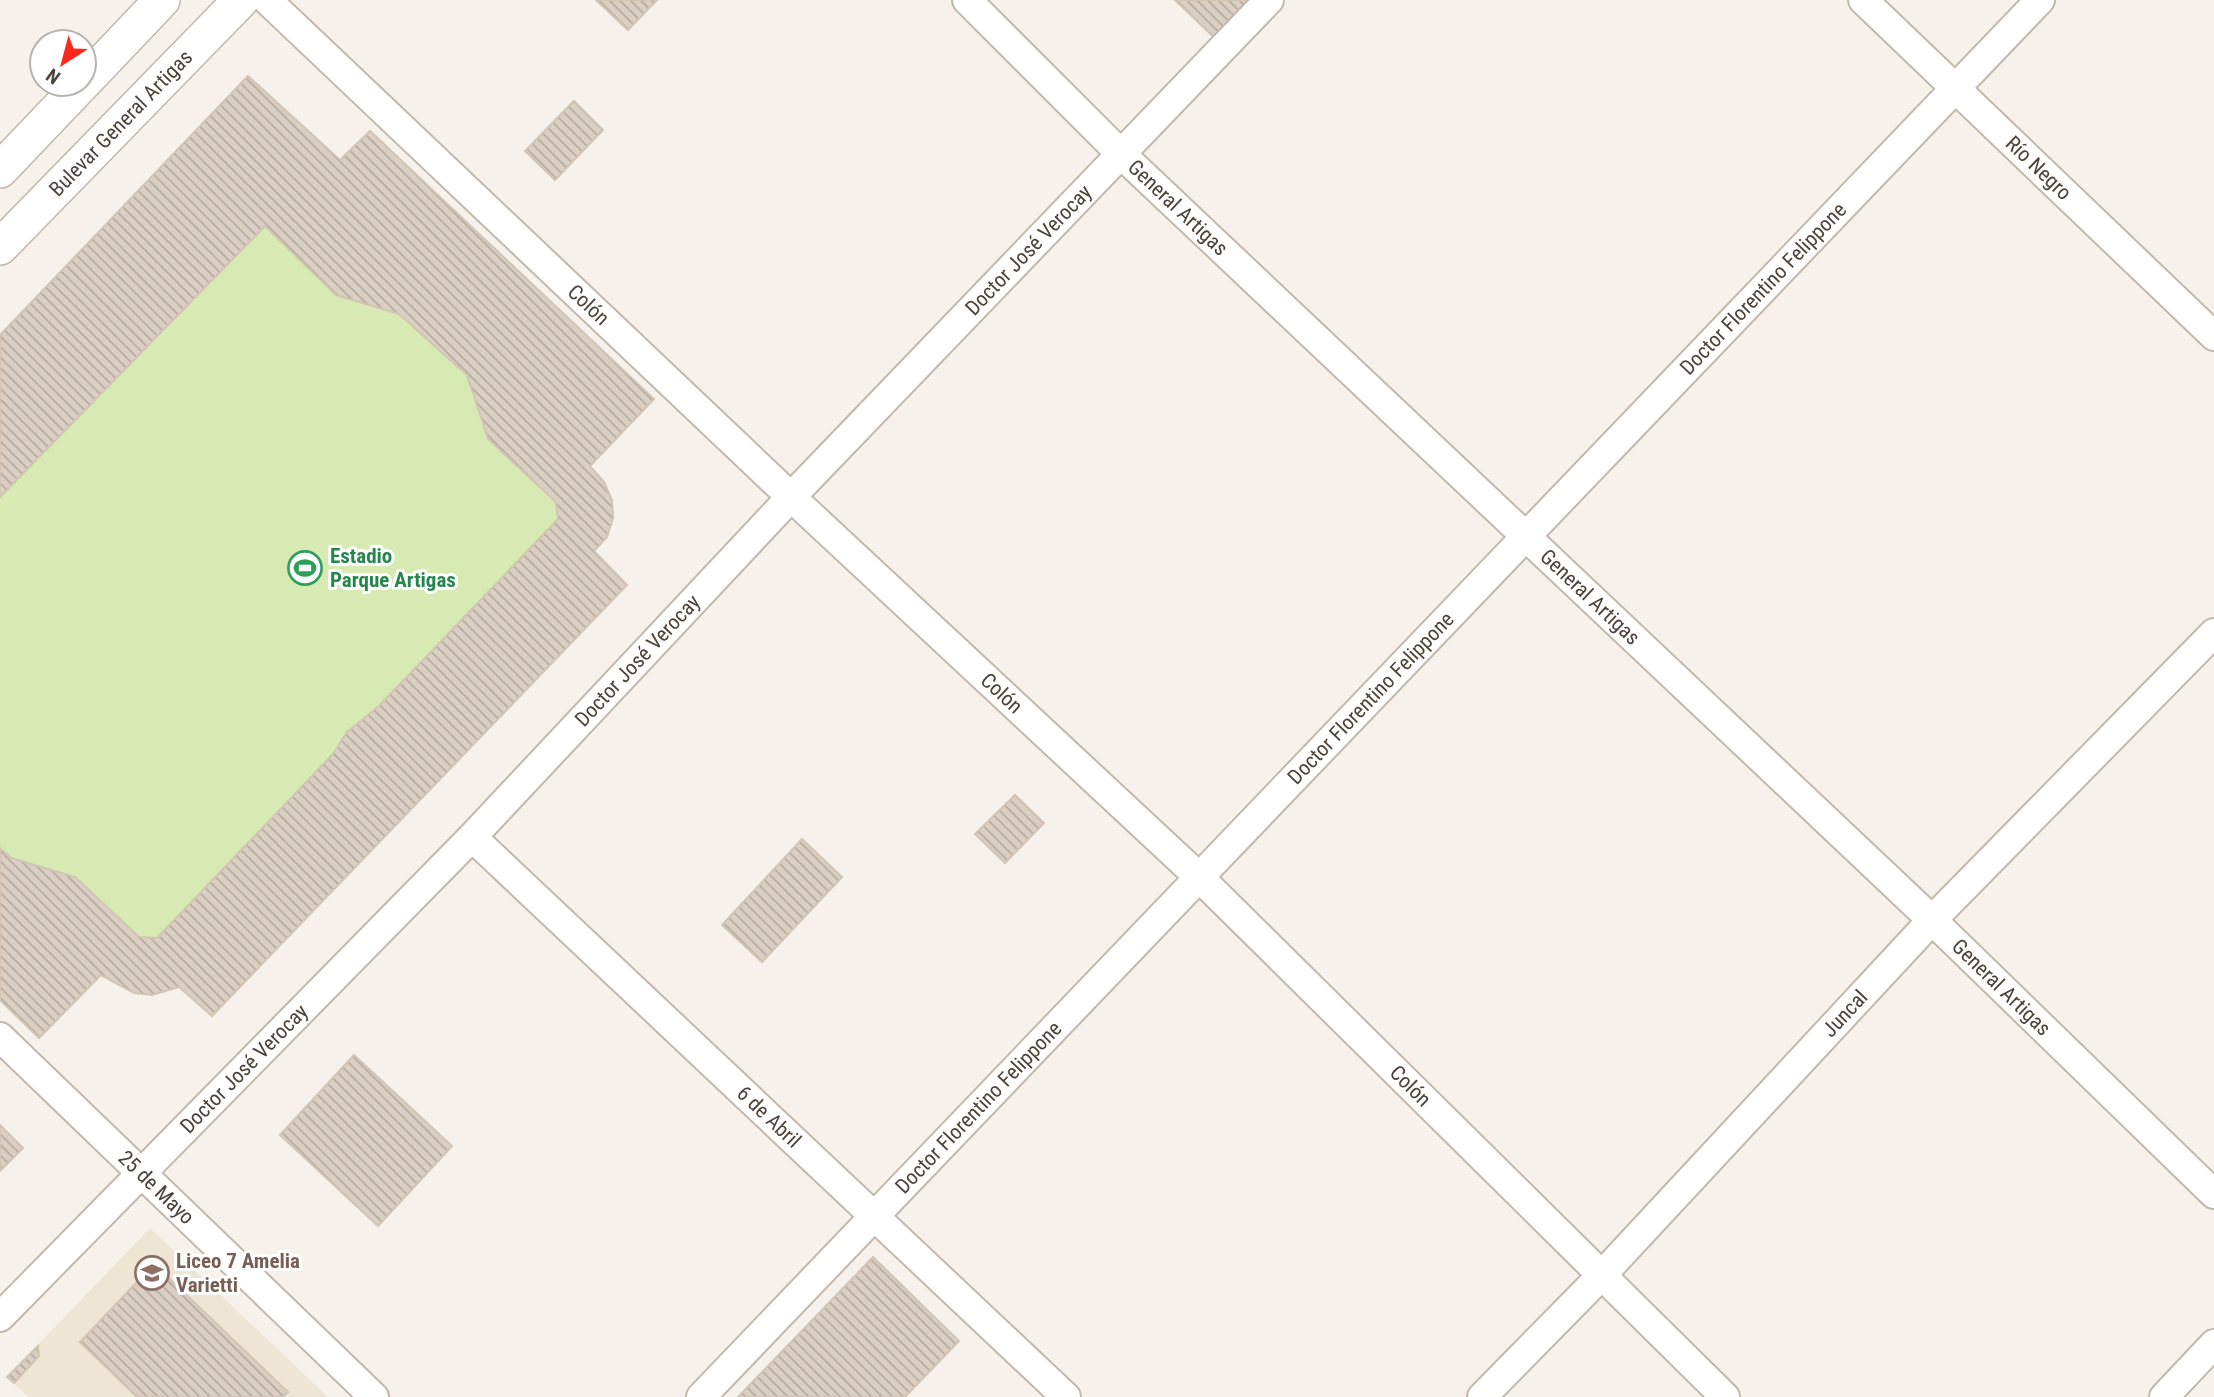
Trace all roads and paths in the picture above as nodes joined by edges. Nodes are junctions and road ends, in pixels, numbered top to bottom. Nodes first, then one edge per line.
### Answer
1 (162, 0) edge
2 (241, 0) edge
3 (267, 0) edge
4 (967, 0) edge
5 (1269, 0) edge
6 (1863, 0) edge
7 (2040, 0) edge
8 (98, 67) edge
9 (1955, 88) junction
10 (69, 98) edge
11 (1121, 154) junction
12 (0, 170) edge
13 (0, 247) edge
14 (2214, 336) edge
15 (791, 497) junction
16 (1527, 536) junction
17 (2214, 633) edge
18 (472, 837) junction
19 (1200, 878) junction
20 (1933, 920) junction
21 (0, 1037) edge
22 (140, 1173) junction
23 (2214, 1194) edge
24 (873, 1218) junction
25 (1601, 1276) junction
26 (0, 1317) edge
27 (2214, 1344) edge
28 (374, 1397) edge
29 (701, 1397) edge
30 (1066, 1397) edge
31 (1482, 1397) edge
32 (1725, 1397) edge
33 (2164, 1397) edge

1 - 8 street
2 - 13 street, Bulevar General Artigas
3 - 15 street, Colón
4 - 11 street, General Artigas
5 - 11 street, Doctor José Verocay
6 - 9 street, Río Negro
7 - 9 street, Doctor Florentino Felippone
9 - 14 street, Río Negro
9 - 16 street, Doctor Florentino Felippone
10 - 12 street
11 - 15 street, Doctor José Verocay
11 - 16 street, General Artigas
15 - 18 street, Doctor José Verocay
15 - 19 street, Colón
16 - 19 street, Doctor Florentino Felippone
16 - 20 street, General Artigas
17 - 20 street, Juncal
18 - 22 street, Doctor José Verocay
18 - 24 street, 6 de Abril
19 - 24 street, Doctor Florentino Felippone
19 - 25 street, Colón
20 - 23 street, General Artigas
20 - 25 street, Juncal
21 - 22 street, 25 de Mayo
22 - 26 street, Doctor José Verocay
22 - 28 street, 25 de Mayo
24 - 29 street, Doctor Florentino Felippone
24 - 30 street, 6 de Abril
25 - 31 street, Juncal
25 - 32 street, Colón
27 - 33 street

